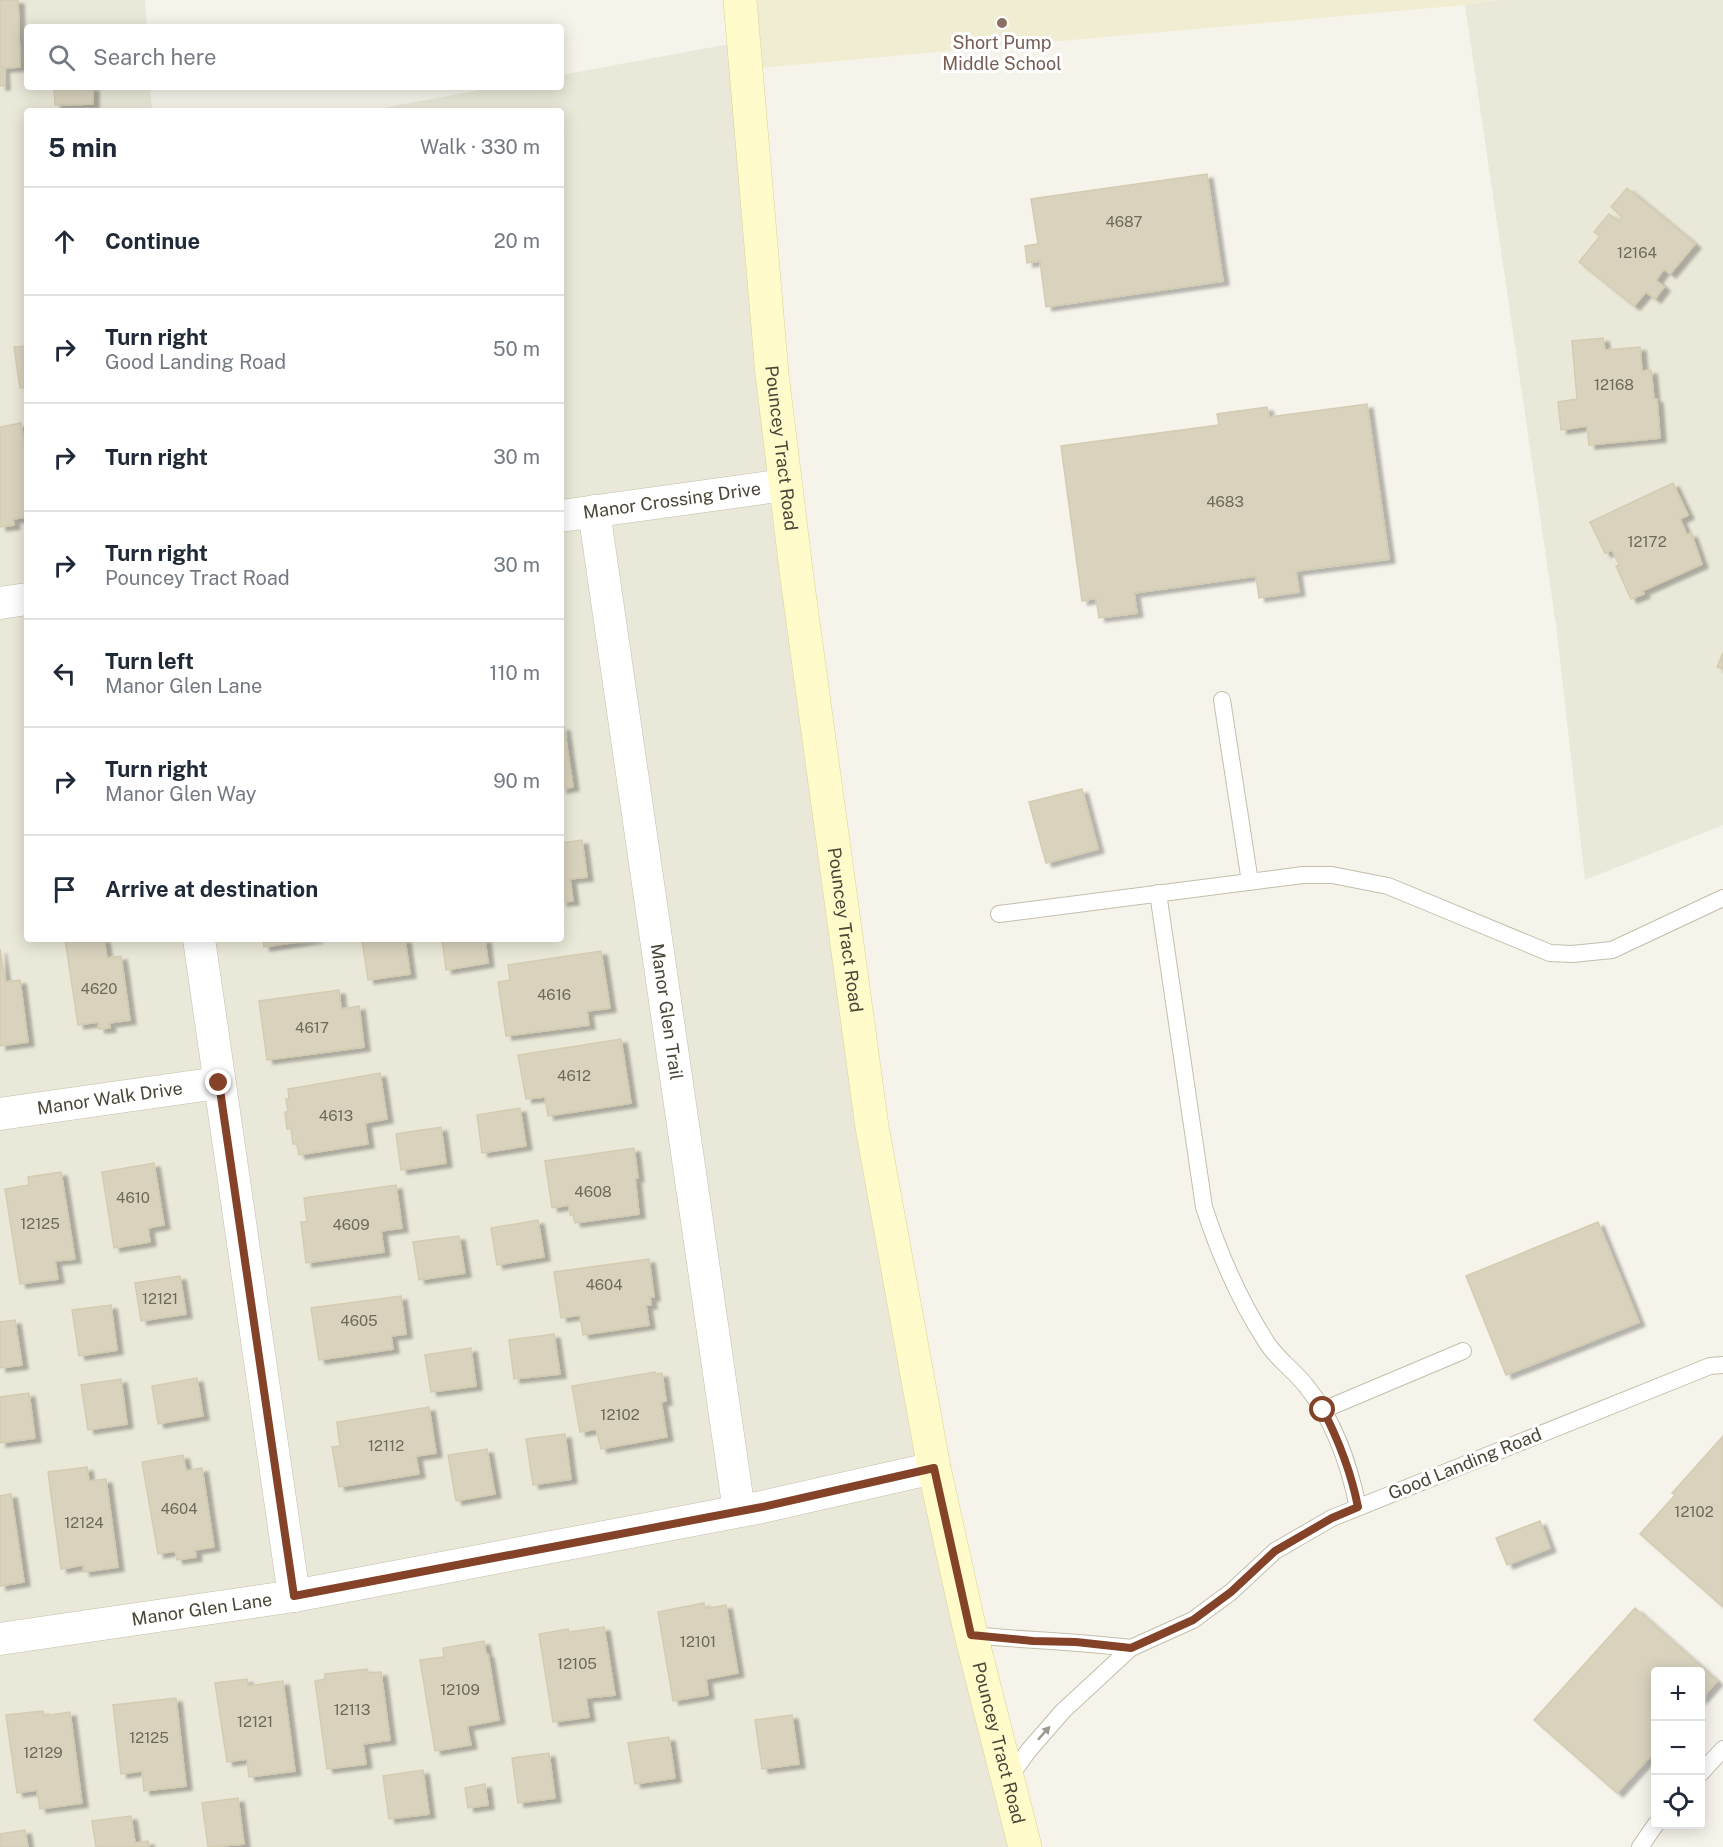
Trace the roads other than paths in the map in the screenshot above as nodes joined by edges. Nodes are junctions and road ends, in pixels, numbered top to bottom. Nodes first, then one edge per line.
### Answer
1 (740, 0) edge
2 (785, 485) junction
3 (594, 511) junction
4 (564, 516) edge
5 (24, 599) edge
6 (0, 603) edge
7 (1221, 700) dead end
8 (1250, 882) junction
9 (1158, 893) junction
10 (1723, 898) edge
11 (999, 914) dead end
12 (199, 942) edge
13 (219, 1083) junction
14 (0, 1114) edge
15 (1463, 1351) dead end
16 (1723, 1365) edge
17 (1323, 1410) junction
18 (934, 1468) junction
19 (1358, 1507) junction
20 (739, 1511) junction
21 (294, 1596) junction
22 (971, 1635) junction
23 (0, 1639) edge
24 (1131, 1648) junction
25 (1723, 1749) edge
26 (1705, 1769) edge
27 (1008, 1779) junction
28 (1653, 1829) edge
29 (1025, 1847) edge
30 (1640, 1847) edge

1 - 2 main road, Pouncey Tract Road
2 - 3 street, Manor Crossing Drive
2 - 18 main road, Pouncey Tract Road
3 - 4 street, Manor Crossing Drive
3 - 20 street, Manor Glen Trail
5 - 6 street
7 - 8 lane
8 - 9 lane
8 - 10 lane
9 - 11 lane
9 - 17 lane
12 - 13 street
13 - 14 street, Manor Walk Drive
13 - 21 street
15 - 17 lane
16 - 19 lane, Good Landing Road
17 - 19 lane
18 - 20 street, Manor Glen Lane
18 - 22 main road, Pouncey Tract Road
19 - 24 lane, Good Landing Road
20 - 21 street, Manor Glen Lane
21 - 23 street, Manor Glen Lane
22 - 24 lane
22 - 27 main road, Pouncey Tract Road
27 -> 24 lane
25 - 26 lane
27 - 29 main road, Pouncey Tract Road
28 - 30 lane

